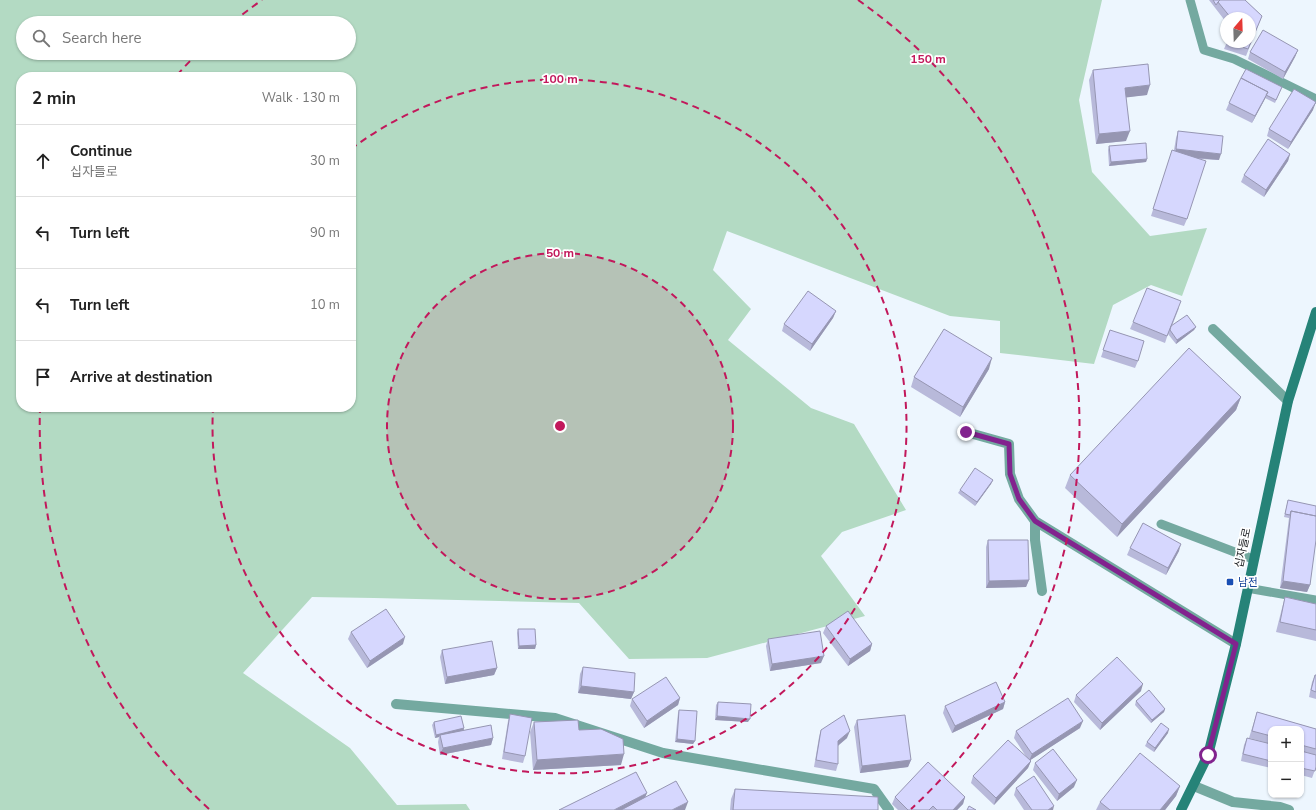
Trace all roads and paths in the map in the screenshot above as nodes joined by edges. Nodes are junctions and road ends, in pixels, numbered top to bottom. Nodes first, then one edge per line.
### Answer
1 (1190, 0) edge
2 (1316, 99) edge
3 (1316, 312) edge
4 (1213, 329) dead end
5 (1288, 400) junction
6 (966, 432) dead end
7 (1035, 521) junction
8 (1161, 524) dead end
9 (1253, 559) junction
10 (1247, 588) junction
11 (1042, 591) dead end
12 (1316, 600) edge
13 (1236, 644) junction
14 (396, 704) dead end
15 (1194, 786) junction
16 (889, 810) edge
17 (1182, 810) edge
18 (1289, 810) edge

1 - 2 lane
3 - 5 main road, 십자들로
4 - 5 street
5 - 9 main road, 십자들로
6 - 7 street
7 - 11 street
7 - 13 street
8 - 9 lane
9 - 10 main road, 십자들로
10 - 12 lane
10 - 13 main road, 십자들로
13 - 15 main road, 십자들로
14 - 16 street
15 - 17 main road, 십자들로
15 - 18 street

